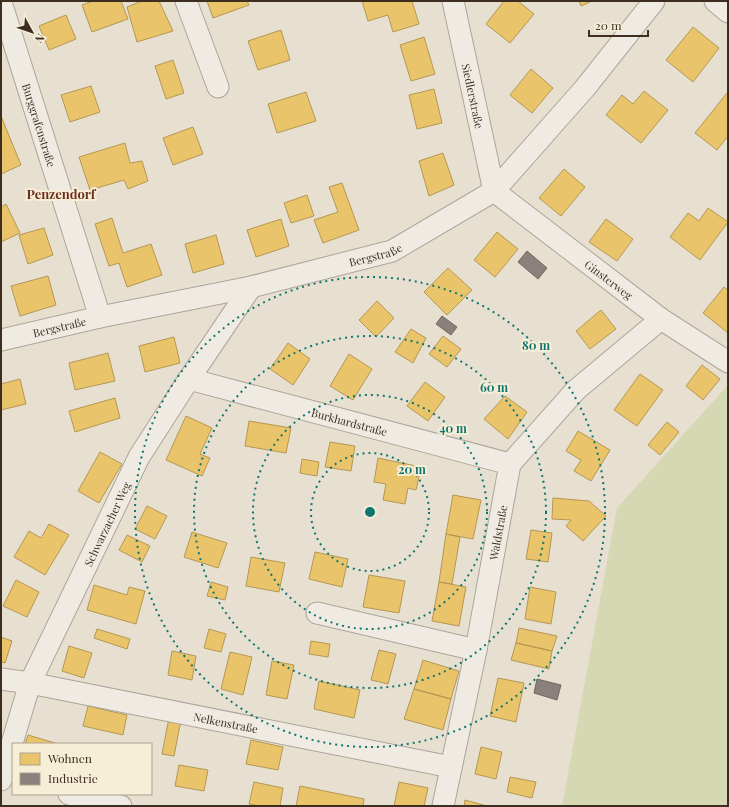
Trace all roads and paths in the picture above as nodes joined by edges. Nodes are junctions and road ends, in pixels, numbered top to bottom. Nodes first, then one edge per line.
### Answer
1 (2, 1) edge
2 (186, 1) edge
3 (453, 1) edge
4 (654, 1) edge
5 (715, 1) edge
6 (728, 12) edge
7 (218, 86) dead end
8 (494, 191) junction
9 (251, 286) junction
10 (100, 317) junction
11 (661, 319) junction
12 (1, 340) edge
13 (728, 362) edge
14 (189, 379) junction
15 (510, 464) junction
16 (317, 613) dead end
17 (476, 650) junction
18 (1, 679) edge
19 (30, 683) junction
20 (451, 767) junction
21 (1, 779) edge
22 (12, 781) edge
23 (73, 795) edge
24 (120, 806) edge
25 (443, 806) edge

1 - 10 street, Burggrafenstraße
2 - 7 street
3 - 8 street, Siedlerstraße
4 - 8 street, Bergstraße
5 - 6 street
8 - 9 street, Bergstraße
8 - 11 street, Ginsterweg
9 - 10 street, Bergstraße
9 - 14 street, Schwarzacher Weg
10 - 12 street, Bergstraße
11 - 13 street, Ginsterweg
11 - 15 street
14 - 15 street, Burkhardstraße
14 - 19 street, Schwarzacher Weg
15 - 17 street, Waldstraße
16 - 17 street
17 - 20 street, Waldstraße
18 - 19 street, Nelkenstraße
19 - 20 street, Nelkenstraße
19 - 21 street, Schwarzacher Weg
20 - 25 street, Waldstraße
21 - 22 street
23 - 24 street

